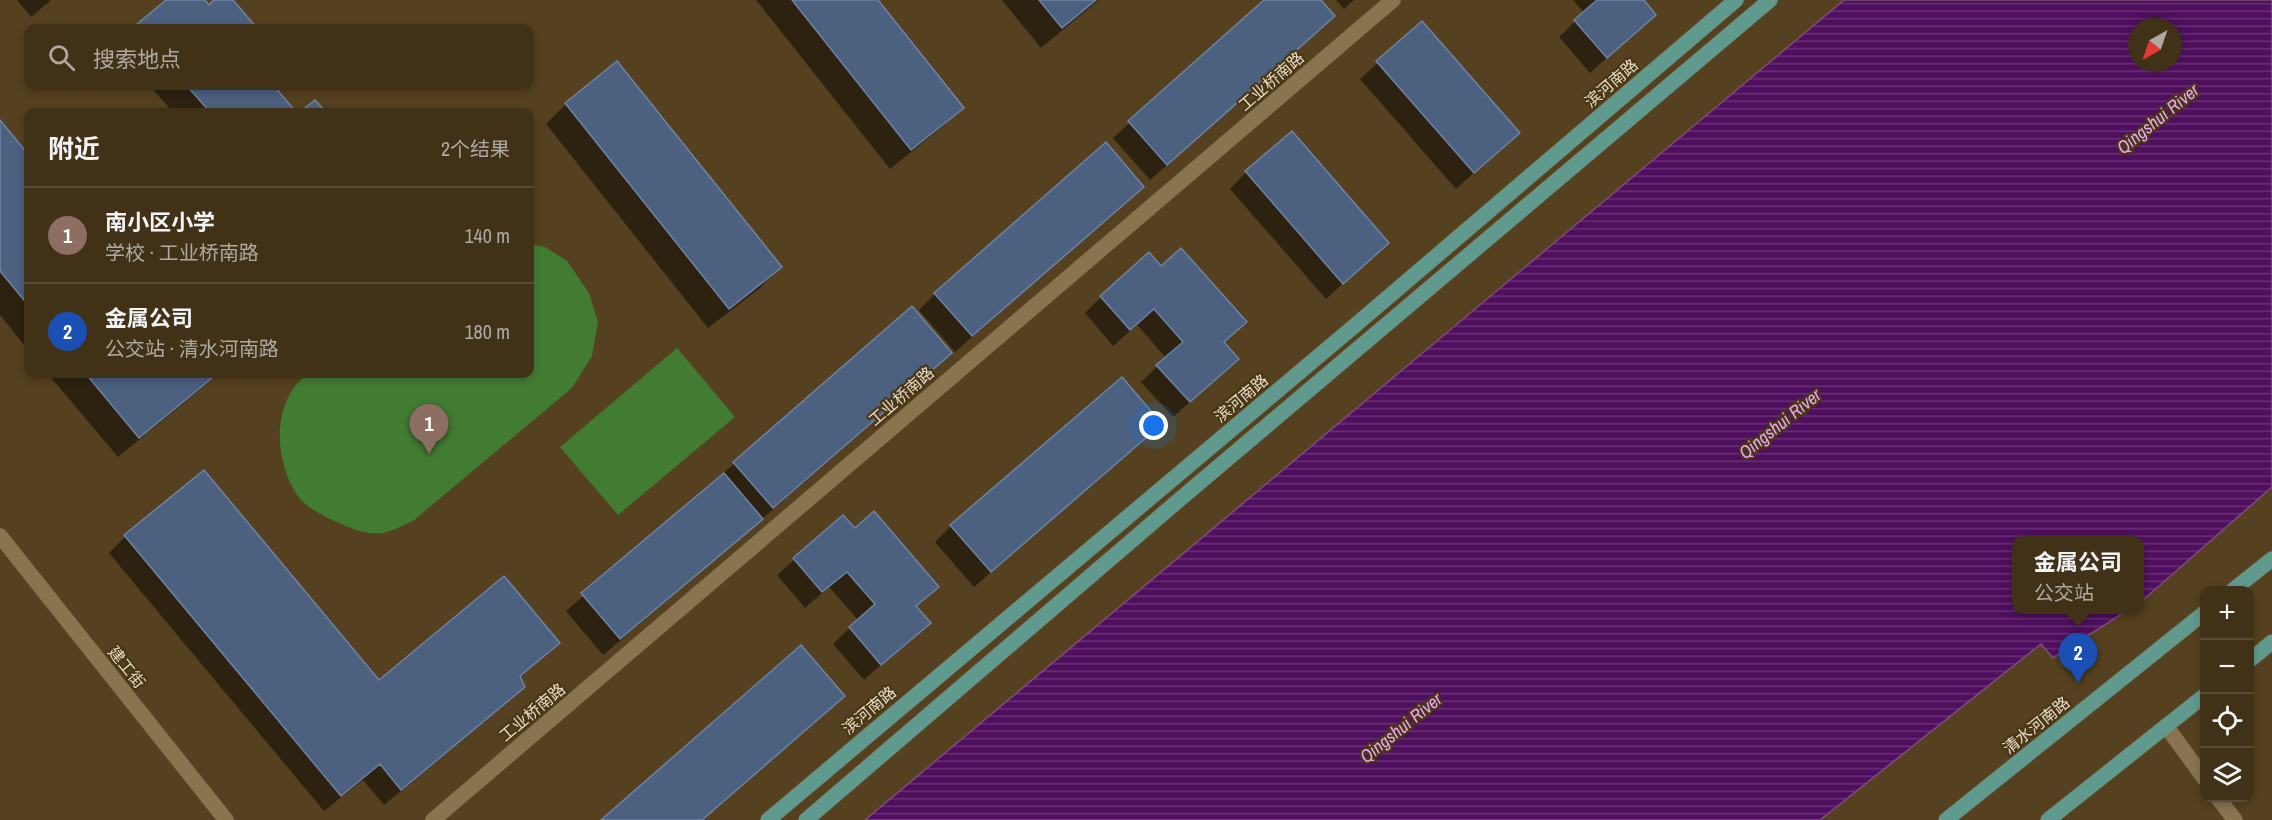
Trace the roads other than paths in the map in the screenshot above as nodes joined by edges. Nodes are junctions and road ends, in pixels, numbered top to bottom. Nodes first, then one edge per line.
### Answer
1 (1393, 0) edge
2 (1736, 0) edge
3 (1770, 0) edge
4 (0, 536) edge
5 (2272, 559) edge
6 (2239, 586) edge
7 (2200, 617) edge
8 (2272, 642) edge
9 (2254, 657) edge
10 (2200, 700) edge
11 (2166, 726) junction
12 (2200, 771) edge
13 (2221, 802) edge
14 (226, 820) edge
15 (433, 820) edge
16 (768, 820) edge
17 (806, 820) edge
18 (1946, 820) edge
19 (2048, 820) edge
20 (2235, 820) edge

1 - 15 street, 工业桥南路
2 - 16 main road, 滨河南路
3 - 17 main road
4 - 14 street, 建工街
5 - 6 main road
7 - 18 main road, 清水河南路
8 - 9 main road
10 - 11 main road
11 - 12 street
11 - 19 main road
13 - 20 street

